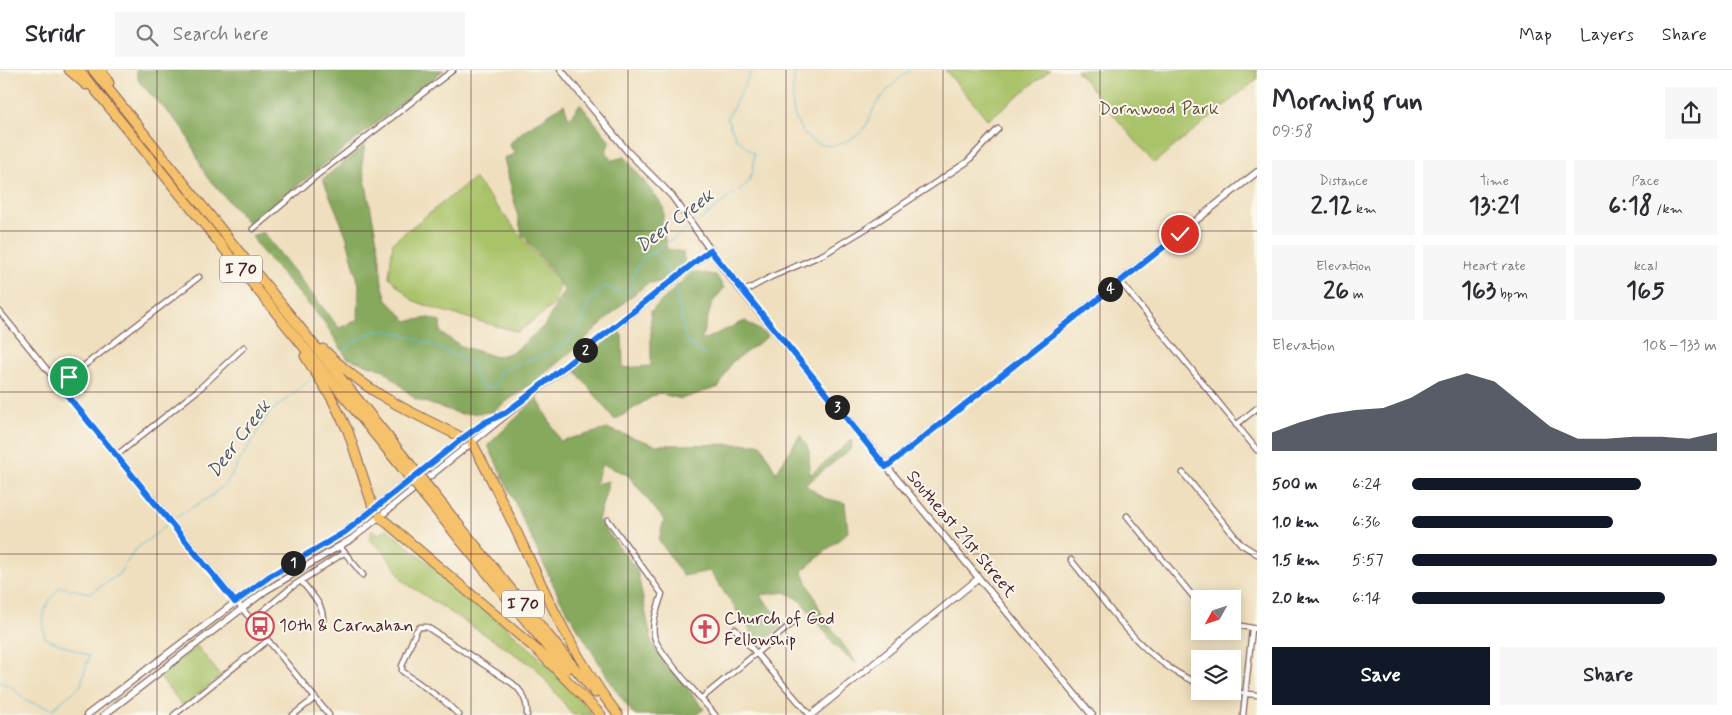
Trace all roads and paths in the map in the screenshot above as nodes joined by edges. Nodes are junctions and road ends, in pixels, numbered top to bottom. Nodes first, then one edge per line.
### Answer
1 (69, 70) edge
2 (79, 70) edge
3 (93, 70) edge
4 (101, 70) edge
5 (453, 70) edge
6 (561, 70) edge
7 (110, 108) junction
8 (130, 117) junction
9 (998, 129) dead end
10 (1257, 172) edge
11 (253, 229) dead end
12 (710, 250) junction
13 (199, 276) dead end
14 (1120, 281) junction
15 (743, 292) junction
16 (264, 297) junction
17 (286, 311) junction
18 (0, 312) edge
19 (244, 347) dead end
20 (59, 385) junction
21 (1257, 408) edge
22 (505, 413) junction
23 (1236, 425) junction
24 (463, 438) junction
25 (472, 443) junction
26 (1257, 450) edge
27 (117, 455) junction
28 (406, 466) junction
29 (886, 467) junction
30 (1183, 473) dead end
31 (430, 495) junction
32 (377, 513) junction
33 (1127, 516) dead end
34 (608, 520) dead end
35 (340, 546) junction
36 (344, 552) junction
37 (1257, 554) edge
38 (1071, 560) dead end
39 (363, 575) dead end
40 (979, 578) junction
41 (301, 581) junction
42 (1191, 594) edge
43 (235, 602) junction
44 (240, 609) junction
45 (251, 621) junction
46 (794, 622) dead end
47 (322, 625) dead end
48 (1241, 626) edge
49 (735, 629) dead end
50 (1254, 629) edge
51 (267, 641) junction
52 (757, 654) junction
53 (1191, 680) edge
54 (1241, 693) edge
55 (1245, 694) junction
56 (1257, 695) edge
57 (315, 698) junction
58 (702, 698) junction
59 (87, 715) edge
60 (104, 715) edge
61 (174, 715) edge
62 (293, 715) edge
63 (329, 715) edge
64 (459, 715) edge
65 (527, 715) edge
66 (602, 715) edge
67 (613, 715) edge
68 (618, 715) edge
69 (715, 715) edge
70 (810, 715) edge
71 (1092, 715) edge
72 (1242, 715) edge

1 - 7 highway
2 - 7 highway, I 70
3 - 8 highway, I 70
4 - 8 highway
5 - 11 street
6 - 12 street, Southeast 21st Street
7 - 16 highway, I 70
8 - 17 highway, I 70
9 - 15 street
10 - 14 street
12 - 15 street, Southeast 21st Street
12 - 22 street
13 - 20 street
14 - 23 street
14 - 29 street
15 - 29 street, Southeast 21st Street
16 - 28 highway, I 70
16 - 32 highway
17 - 24 highway
17 - 28 highway, I 70
18 - 20 street
19 - 27 street
20 - 27 street
21 - 23 street
22 - 24 street
22 - 25 street
23 - 26 street
24 - 25 street
24 - 32 street
25 - 32 street
25 - 68 highway
27 - 43 street
28 - 31 highway, I 70, bridge
29 - 40 street, Southeast 21st Street
30 - 37 street
31 - 66 highway, I 70
31 - 67 highway, I 70
32 - 35 street
32 - 43 street
32 - 66 highway
33 - 42 street
34 - 58 street
35 - 36 street
35 - 44 street
36 - 39 street
36 - 41 street
38 - 53 street
40 - 70 street
40 - 71 street, Southeast 21st Street
41 - 45 street
41 - 47 street
43 - 44 street
43 - 59 street
44 - 45 street
44 - 60 street
45 - 51 street
46 - 52 street
48 - 50 street
49 - 52 street
50 - 55 street
51 - 57 street
51 - 61 street
52 - 58 street
52 - 70 street
54 - 55 street
55 - 56 street
55 - 72 street
57 - 62 street
57 - 63 street
58 - 69 street
64 - 65 street

